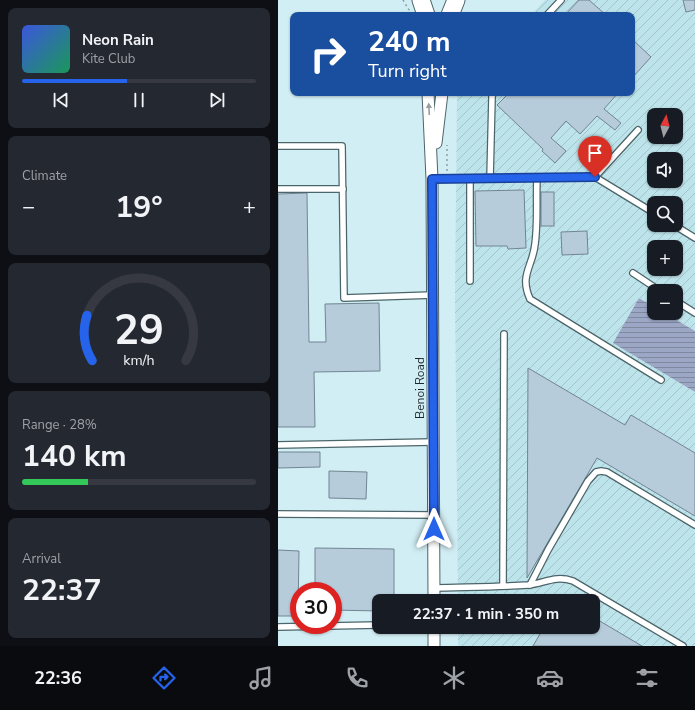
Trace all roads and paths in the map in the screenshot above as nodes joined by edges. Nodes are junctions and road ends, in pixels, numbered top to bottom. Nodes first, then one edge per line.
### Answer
1 (403, 0) edge
2 (421, 0) edge
3 (428, 0) edge
4 (448, 0) edge
5 (456, 0) edge
6 (560, 0) edge
7 (408, 12) edge
8 (426, 12) edge
9 (427, 12) edge
10 (448, 12) edge
11 (450, 12) edge
12 (550, 12) edge
13 (428, 96) edge
14 (442, 96) edge
15 (492, 96) edge
16 (638, 130) dead end
17 (278, 146) edge
18 (595, 177) junction
19 (432, 178) junction
20 (537, 178) junction
21 (470, 179) junction
22 (490, 179) junction
23 (278, 189) edge
24 (343, 189) junction
25 (647, 209) edge
26 (683, 231) edge
27 (695, 238) edge
28 (633, 273) dead end
29 (470, 281) dead end
30 (650, 284) edge
31 (433, 295) junction
32 (683, 305) edge
33 (694, 311) edge
34 (504, 334) dead end
35 (661, 380) dead end
36 (433, 442) junction
37 (278, 444) edge
38 (278, 514) edge
39 (434, 515) junction
40 (695, 525) edge
41 (530, 585) junction
42 (503, 586) junction
43 (434, 588) junction
44 (434, 594) edge
45 (372, 625) edge
46 (278, 627) edge
47 (434, 634) edge
48 (434, 646) edge
49 (683, 646) edge

1 - 7 path
2 - 8 main road
3 - 9 street
4 - 10 street
5 - 11 main road
6 - 12 lane
19 -> 13 street, Benoi Road
14 - 19 street, Benoi Road
15 - 22 lane
16 - 18 lane
17 - 24 lane
18 - 20 lane
18 - 25 lane
19 - 21 lane
19 - 31 street, Benoi Road
20 - 22 lane
20 - 35 lane
21 - 22 lane
21 - 29 lane
23 - 24 lane
24 - 31 lane
26 - 27 lane
28 - 30 lane
31 - 36 street, Benoi Road
32 - 33 lane
34 - 42 lane
36 - 37 lane
36 - 39 street, Benoi Road
38 - 39 lane
39 - 43 street, Benoi Road
40 - 41 lane
41 - 42 lane
41 - 49 lane
42 - 43 lane
43 - 44 street, Benoi Road
45 - 46 lane
47 - 48 street

